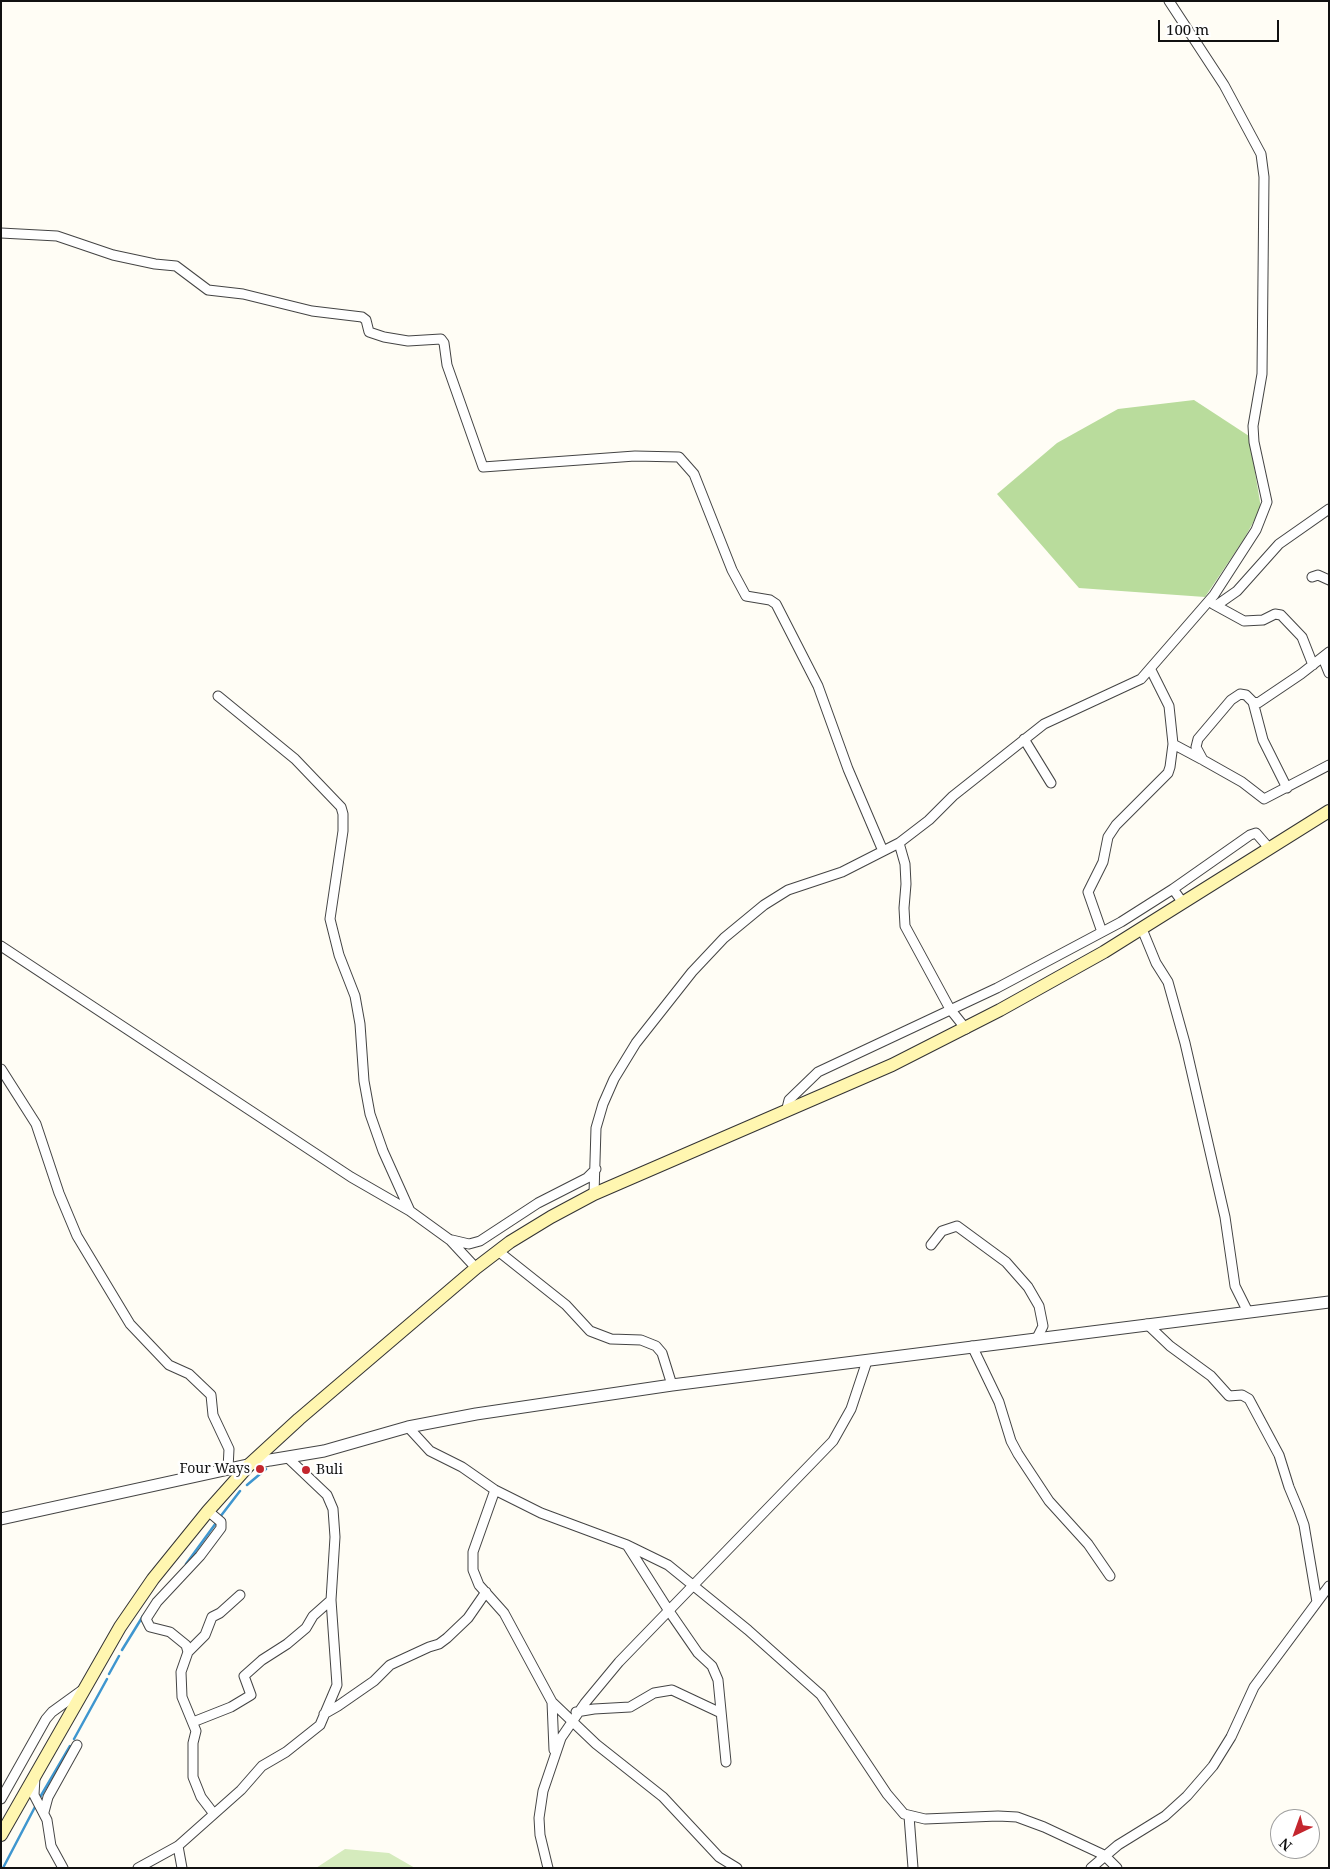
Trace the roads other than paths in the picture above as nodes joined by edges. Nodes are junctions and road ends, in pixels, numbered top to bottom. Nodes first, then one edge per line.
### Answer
1 (1170, 1) edge
2 (1, 233) edge
3 (1329, 509) edge
4 (1312, 577) dead end
5 (1329, 580) edge
6 (1213, 604) junction
7 (1326, 655) edge
8 (1313, 665) junction
9 (1151, 670) junction
10 (1329, 673) edge
11 (218, 696) dead end
12 (1253, 702) junction
13 (1024, 739) junction
14 (1174, 744) junction
15 (1203, 760) junction
16 (1329, 765) edge
17 (1051, 783) dead end
18 (1287, 788) junction
19 (1329, 811) edge
20 (899, 843) junction
21 (1269, 848) junction
22 (883, 851) junction
23 (1173, 888) junction
24 (1182, 903) junction
25 (1142, 928) junction
26 (1102, 932) junction
27 (1, 946) edge
28 (950, 1009) junction
29 (966, 1028) junction
30 (1, 1069) edge
31 (786, 1112) junction
32 (596, 1168) junction
33 (594, 1194) junction
34 (410, 1211) junction
35 (450, 1240) junction
36 (931, 1244) dead end
37 (498, 1251) junction
38 (476, 1268) junction
39 (1329, 1302) edge
40 (1248, 1312) junction
41 (1147, 1324) junction
42 (1037, 1338) junction
43 (972, 1346) junction
44 (867, 1361) junction
45 (672, 1385) junction
46 (408, 1428) junction
47 (287, 1457) junction
48 (250, 1464) junction
49 (228, 1469) junction
50 (495, 1490) junction
51 (208, 1511) junction
52 (1, 1519) edge
53 (626, 1545) junction
54 (1110, 1576) dead end
55 (695, 1586) junction
56 (1329, 1586) edge
57 (486, 1592) junction
58 (240, 1595) dead end
59 (331, 1600) junction
60 (1317, 1602) junction
61 (669, 1611) junction
62 (188, 1652) junction
63 (81, 1691) junction
64 (552, 1702) junction
65 (560, 1710) junction
66 (579, 1711) junction
67 (721, 1713) junction
68 (324, 1714) junction
69 (193, 1722) junction
70 (572, 1722) junction
71 (77, 1744) dead end
72 (554, 1752) junction
73 (726, 1762) dead end
74 (36, 1773) junction
75 (1, 1799) edge
76 (44, 1812) junction
77 (214, 1814) junction
78 (909, 1816) junction
79 (1, 1834) edge
80 (178, 1846) junction
81 (1104, 1855) junction
82 (63, 1868) edge
83 (138, 1868) edge
84 (182, 1868) edge
85 (548, 1868) edge
86 (737, 1868) edge
87 (913, 1868) edge
88 (1091, 1868) edge
89 (1117, 1868) edge

1 - 6 street
2 - 22 street
3 - 6 street
4 - 5 street
6 - 8 street
6 - 9 street
7 - 8 street
7 - 10 street
8 - 12 street
9 - 13 street
9 - 14 street
11 - 34 street
12 - 15 street
12 - 18 street
13 - 17 street
13 - 20 street
14 - 15 street
14 - 26 street
15 - 18 street
16 - 18 street
19 - 21 main road
20 - 22 street
20 - 28 street
21 - 23 street
21 - 24 main road
22 - 32 street
23 - 24 street
23 - 26 street
24 - 25 main road
25 - 29 main road
25 - 40 street
26 - 28 street
27 - 34 street
28 - 29 street
28 - 31 street
29 - 31 main road
30 - 49 street
31 - 33 main road
32 - 33 street
32 - 35 street
33 - 37 main road
34 - 35 street
35 - 38 street
36 - 42 street
37 - 38 main road
37 - 45 street
38 - 48 main road
39 - 40 street
40 - 41 street
41 - 42 street
41 - 60 street
42 - 43 street
43 - 44 street
43 - 54 street
44 - 45 street
44 - 55 street
45 - 46 street
46 - 47 street
46 - 50 street
47 - 48 street
47 - 59 street
48 - 49 street
48 - 51 main road
49 - 52 street
50 - 53 street
50 - 57 street
51 - 62 street
51 - 63 main road
53 - 55 street
53 - 61 street
55 - 61 street
55 - 78 street
56 - 60 street
57 - 64 street
57 - 68 street
58 - 62 street
59 - 68 street
59 - 69 street
60 - 81 street
61 - 66 street
61 - 67 street
62 - 69 street
63 - 74 main road
63 - 75 street
64 - 65 street
64 - 72 street
65 - 66 street
65 - 70 street
66 - 67 street
66 - 70 street
67 - 73 street
68 - 77 street
69 - 77 street
70 - 72 street
70 - 86 street
71 - 76 street
72 - 85 street
74 - 76 street
74 - 79 main road
76 - 82 street
77 - 80 street
78 - 81 street
78 - 87 street
80 - 83 street
80 - 84 street
81 - 88 street
81 - 89 street

